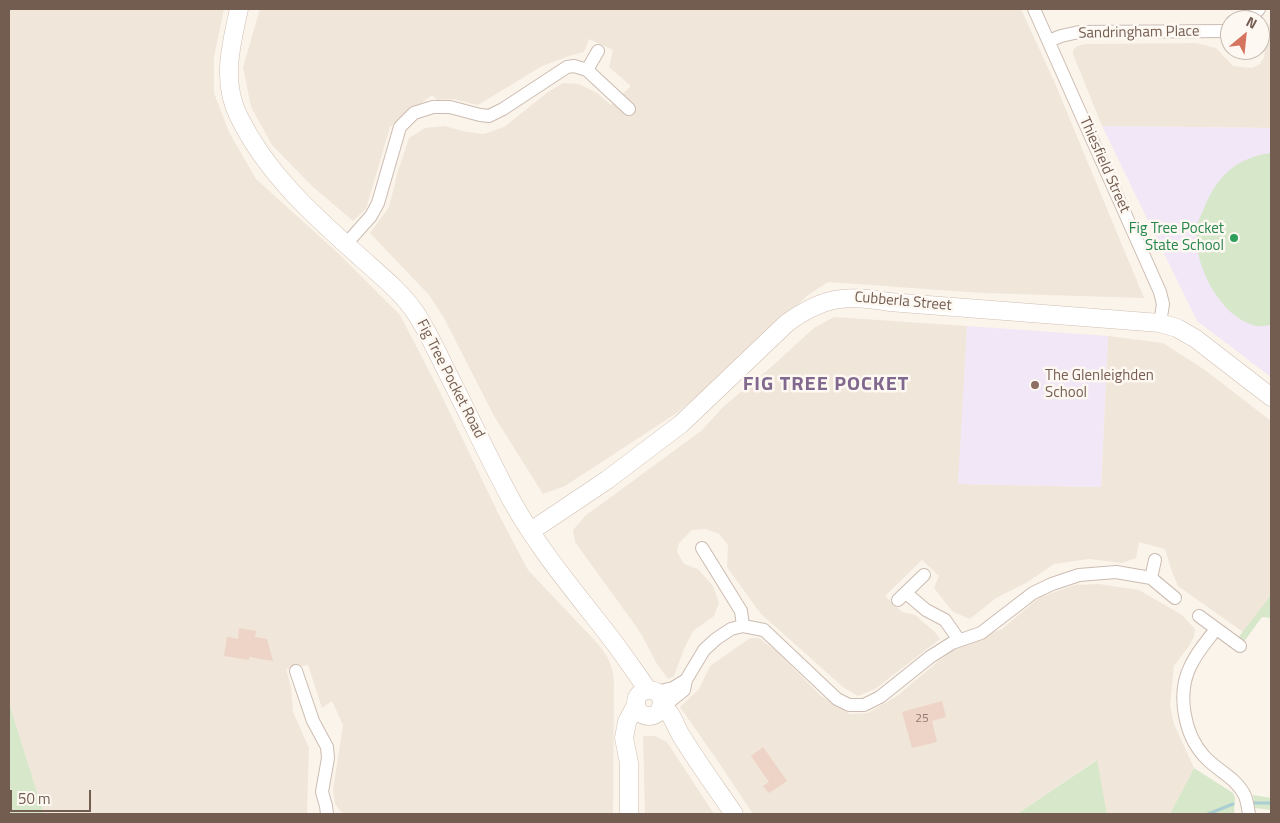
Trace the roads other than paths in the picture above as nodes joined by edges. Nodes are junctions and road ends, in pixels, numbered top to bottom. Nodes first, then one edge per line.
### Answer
1 (239, 9) edge
2 (1034, 9) edge
3 (1220, 31) edge
4 (1050, 41) junction
5 (598, 51) dead end
6 (587, 70) junction
7 (629, 109) dead end
8 (346, 244) junction
9 (1160, 323) junction
10 (1271, 397) edge
11 (531, 531) junction
12 (702, 548) dead end
13 (1155, 560) dead end
14 (924, 575) dead end
15 (1151, 578) junction
16 (1175, 598) dead end
17 (1199, 616) dead end
18 (743, 626) junction
19 (1216, 629) junction
20 (959, 640) junction
21 (1240, 646) dead end
22 (296, 671) dead end
23 (650, 703) junction
24 (327, 814) edge
25 (629, 814) edge
26 (734, 814) edge
27 (1249, 814) edge

1 - 8 street, Fig Tree Pocket Road
2 - 4 street, Thiesfield Street
3 - 4 street, Sandringham Place
4 - 9 street, Thiesfield Street
5 - 6 street
6 - 7 street
6 - 8 street
8 - 11 street, Fig Tree Pocket Road
9 - 10 street, Cubberla Street
9 - 11 street, Cubberla Street
11 - 23 street, Fig Tree Pocket Road
12 - 18 street
13 - 15 street
14 - 20 street
15 - 16 street
15 - 20 street
17 - 19 street
18 - 20 street
18 - 23 street
19 - 21 street
19 - 27 street
22 - 24 street
23 - 25 street
23 - 26 street

